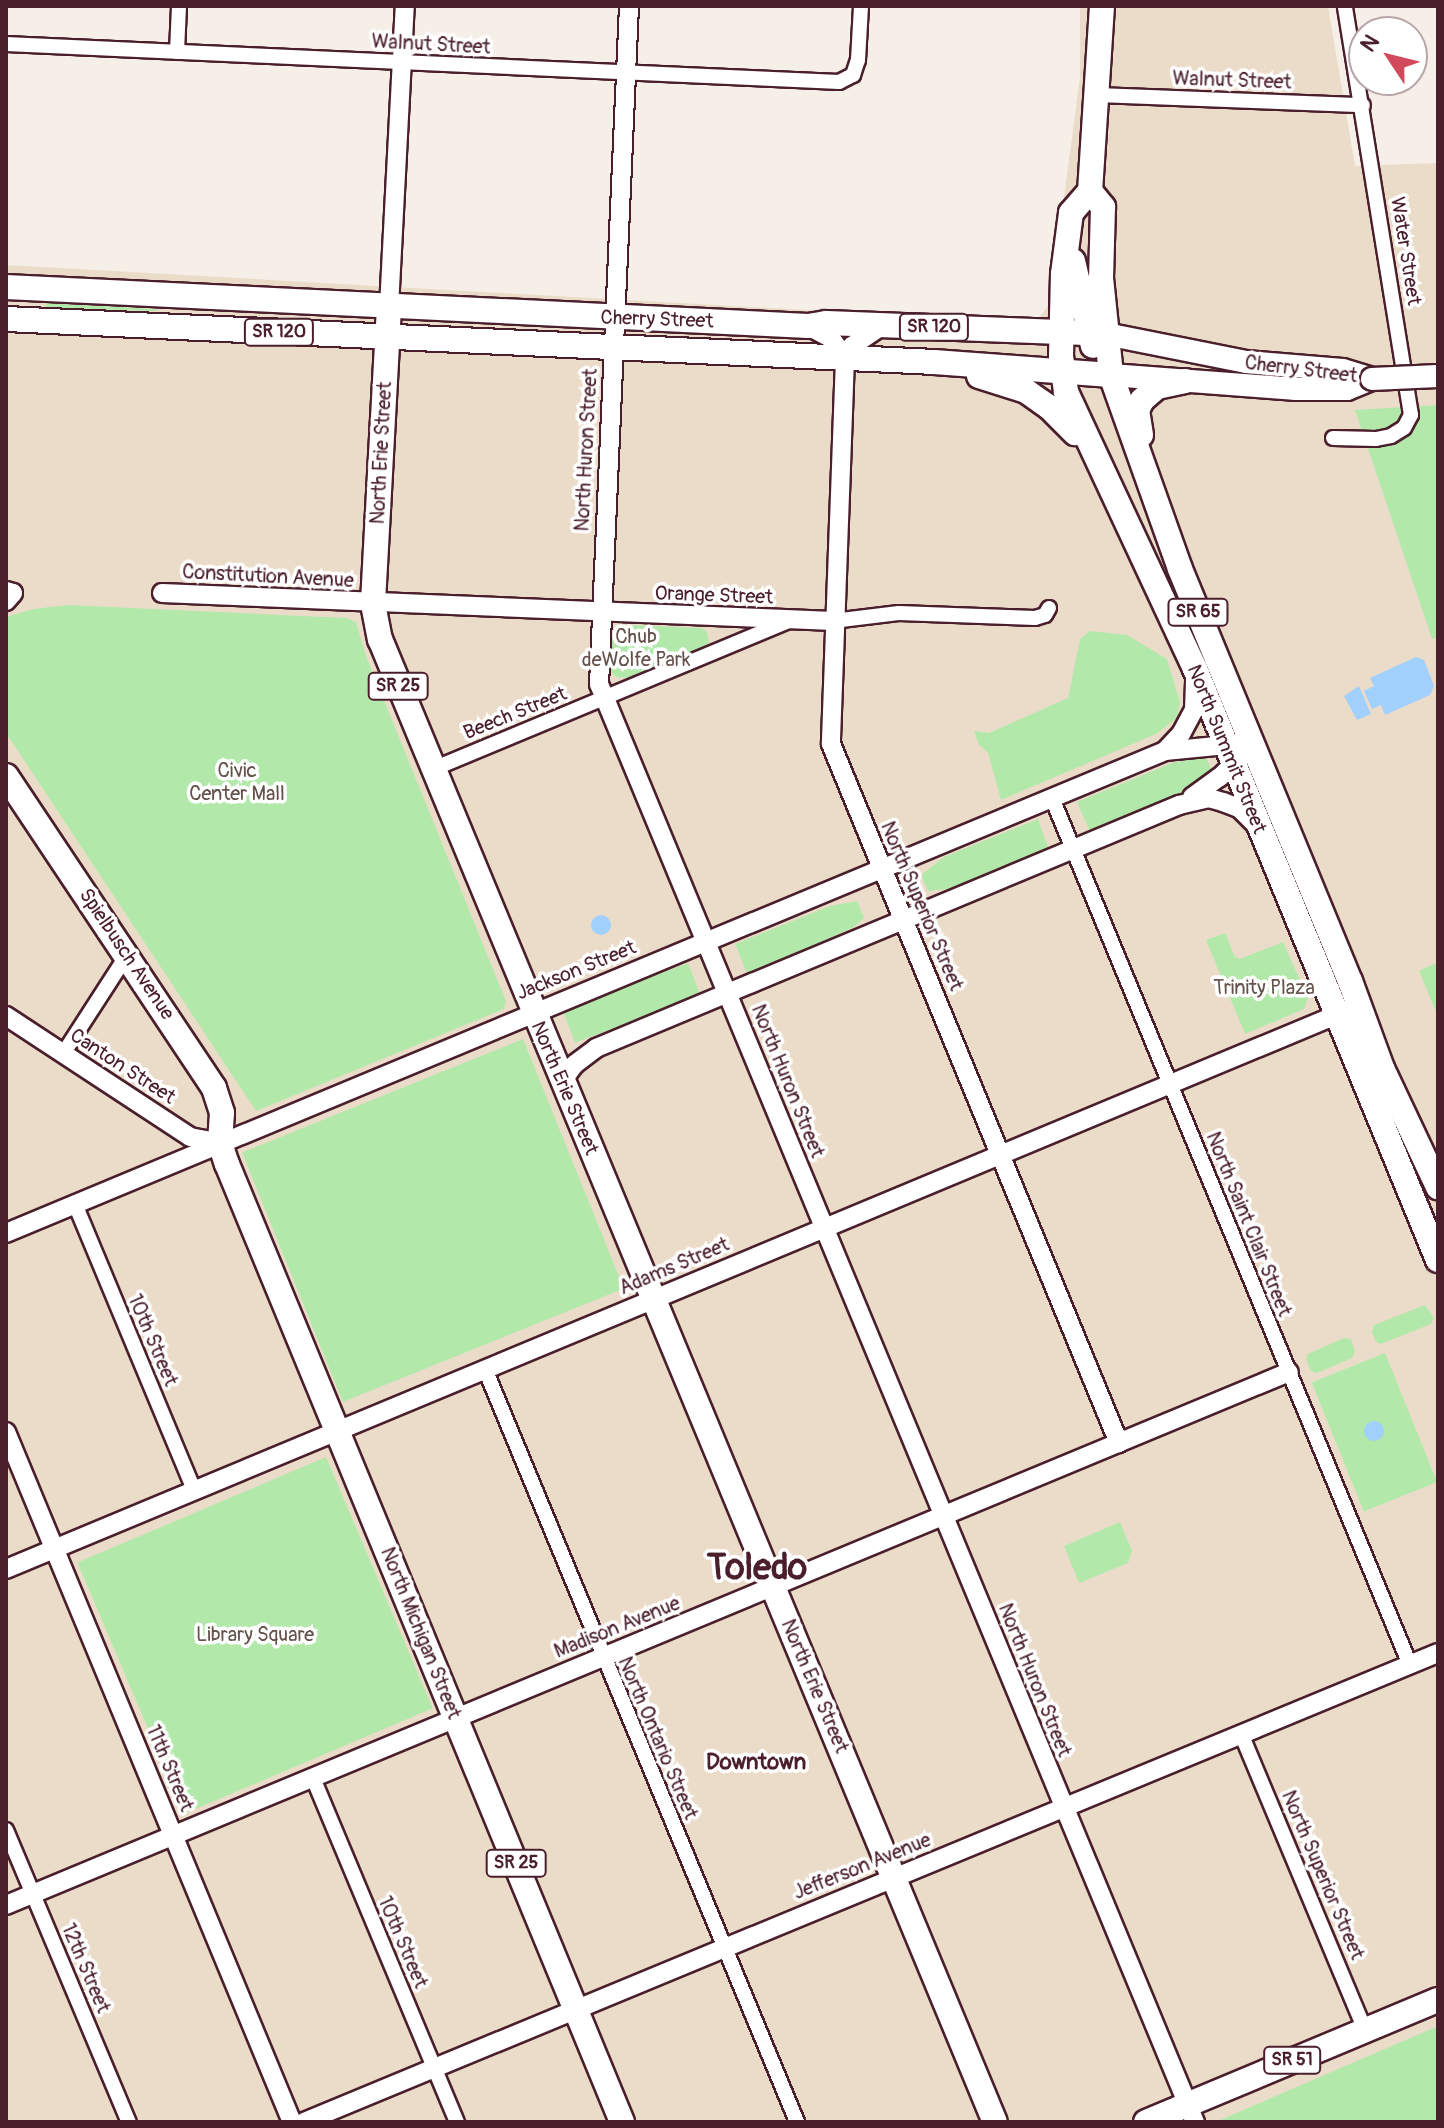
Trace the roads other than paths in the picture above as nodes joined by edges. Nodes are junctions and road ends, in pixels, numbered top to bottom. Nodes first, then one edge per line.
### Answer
1 (179, 6) edge
2 (405, 6) edge
3 (629, 6) edge
4 (861, 6) edge
5 (1102, 6) edge
6 (1345, 6) edge
7 (6, 44) edge
8 (177, 52) junction
9 (402, 62) junction
10 (626, 74) junction
11 (1098, 95) junction
12 (1363, 105) junction
13 (1090, 191) junction
14 (1068, 235) junction
15 (6, 287) edge
16 (389, 307) junction
17 (614, 316) junction
18 (6, 319) edge
19 (883, 325) junction
20 (808, 326) junction
21 (1061, 333) junction
22 (1098, 333) junction
23 (387, 337) junction
24 (613, 346) junction
25 (845, 358) junction
26 (907, 362) junction
27 (1062, 371) junction
28 (1111, 375) junction
29 (1438, 376) edge
30 (1372, 379) junction
31 (1185, 381) junction
32 (1333, 438) dead end
33 (1101, 467) junction
34 (1147, 477) junction
35 (6, 591) edge
36 (162, 593) dead end
37 (6, 601) edge
38 (373, 604) junction
39 (1049, 608) dead end
40 (601, 613) junction
41 (791, 620) junction
42 (833, 621) junction
43 (1195, 669) junction
44 (604, 698) junction
45 (1252, 746) junction
46 (1165, 751) junction
47 (1229, 754) junction
48 (433, 769) junction
49 (6, 776) edge
50 (1052, 798) junction
51 (1179, 805) junction
52 (1260, 830) junction
53 (1073, 849) junction
54 (882, 868) junction
55 (904, 920) junction
56 (707, 941) junction
57 (127, 955) junction
58 (728, 993) junction
59 (1359, 1004) junction
60 (533, 1012) junction
61 (6, 1016) edge
62 (1337, 1016) junction
63 (63, 1054) junction
64 (562, 1081) junction
65 (1170, 1085) junction
66 (1414, 1137) junction
67 (220, 1143) junction
68 (1392, 1151) junction
69 (1000, 1154) junction
70 (1438, 1187) edge
71 (75, 1204) junction
72 (825, 1227) junction
73 (6, 1233) edge
74 (1436, 1250) edge
75 (655, 1298) junction
76 (485, 1369) junction
77 (1289, 1372) junction
78 (337, 1431) junction
79 (6, 1432) edge
80 (1119, 1443) junction
81 (194, 1490) junction
82 (944, 1516) junction
83 (54, 1548) junction
84 (6, 1569) edge
85 (774, 1587) junction
86 (1438, 1653) edge
87 (602, 1656) junction
88 (1410, 1665) junction
89 (456, 1717) junction
90 (1242, 1736) junction
91 (313, 1778) junction
92 (1064, 1808) junction
93 (6, 1830) edge
94 (174, 1835) junction
95 (894, 1876) junction
96 (33, 1894) junction
97 (6, 1905) edge
98 (724, 1947) junction
99 (1438, 2000) edge
100 (576, 2009) junction
101 (1365, 2030) junction
102 (434, 2068) junction
103 (1191, 2113) edge
104 (129, 2122) edge
105 (292, 2122) edge
106 (304, 2122) edge
107 (457, 2122) edge
108 (622, 2122) edge
109 (797, 2122) edge
110 (995, 2122) edge
111 (1146, 2122) edge

1 - 8 street
2 - 9 street, North Erie Street
3 - 10 street, North Huron Street
4 - 10 street, Walnut Street
5 - 11 main road, North Summit Street / SR 65
6 - 12 street, Water Street
7 - 8 street, Walnut Street
8 - 9 street, Walnut Street
9 - 10 street, Walnut Street
9 - 16 street, North Erie Street
10 - 17 street, North Huron Street
11 - 12 street, Walnut Street
11 - 13 main road, North Summit Street / SR 65
12 - 32 street, Water Street
13 - 14 main road, North Summit Street / SR 65
13 - 22 main road, North Summit Street / SR 65
14 - 21 main road, North Summit Street / SR 65
14 - 22 main road
15 - 16 main road, Cherry Street
16 - 17 main road, Cherry Street / SR 120
16 - 23 main road, North Erie Street / SR 25
17 - 20 main road, Cherry Street / SR 120
17 - 24 street, North Huron Street
18 - 23 main road, Cherry Street / SR 120
19 - 20 main road, Cherry Street / SR 120
19 - 21 main road, Cherry Street / SR 120
19 - 25 street
20 - 25 street
21 - 22 main road, Cherry Street / SR 120
21 - 27 main road, North Summit Street / SR 65
22 - 28 main road, North Summit Street / SR 65
22 - 30 main road, Cherry Street
23 - 24 main road, Cherry Street / SR 120
23 - 38 main road, North Erie Street / SR 25
24 - 25 main road, Cherry Street / SR 120
24 - 40 street, North Huron Street
25 - 26 main road, Cherry Street / SR 120
25 - 42 street, North Superior Street
26 - 27 main road, Cherry Street / SR 120
26 - 33 main road
27 - 28 main road, Cherry Street / SR 120
27 - 33 main road, North Summit Street / SR 65
28 - 31 main road, Cherry Street
28 - 34 main road, North Summit Street / SR 65
29 - 30 main road, bridge
30 - 31 main road, Cherry Street
31 - 34 main road
33 - 43 main road, North Summit Street / SR 65
34 - 45 main road, North Summit Street / SR 65
35 - 37 street
36 - 38 street, Constitution Avenue
38 - 40 street, Orange Street
38 - 48 main road, North Erie Street / SR 25
39 - 42 street, Orange Street
40 - 41 street, Orange Street
40 - 44 street, North Huron Street
41 - 42 street, Orange Street
41 - 44 street, Beech Street
42 - 54 street, North Superior Street
43 - 46 street
43 - 47 main road, North Summit Street / SR 65
44 - 48 street, Beech Street
44 - 56 street, North Huron Street
45 - 47 street
45 - 59 main road, North Summit Street / SR 65
46 - 47 street, Jackson Street
46 - 50 street, Jackson Street
47 - 51 street
47 - 52 main road, North Summit Street / SR 65
48 - 60 main road, North Erie Street / SR 25
49 - 57 main road, Spielbusch Avenue / SR 25
50 - 53 street, North Saint Clair Street
50 - 54 street, Jackson Street
51 - 52 street
51 - 53 street
52 - 62 main road, North Summit Street / SR 65
53 - 55 street
53 - 65 street, North Saint Clair Street
54 - 55 street, North Superior Street
54 - 56 street, Jackson Street
55 - 58 street
55 - 69 street, North Superior Street
56 - 58 street, North Huron Street
56 - 60 street, Jackson Street
57 - 63 street
57 - 67 main road, Spielbusch Avenue / SR 25
58 - 64 street
58 - 72 street, North Huron Street
59 - 62 street, Adams Street
59 - 66 main road, North Summit Street / SR 65
60 - 64 main road, North Erie Street / SR 25
60 - 67 street, Jackson Street
61 - 63 street, Canton Street
62 - 65 street, Adams Street
62 - 68 main road, North Summit Street / SR 65
63 - 67 street, Canton Street
64 - 75 main road, North Erie Street / SR 25
65 - 69 street, Adams Street
65 - 77 street, North Saint Clair Street
66 - 68 main road
66 - 70 main road, North Summit Street / SR 65
67 - 71 street, Jackson Street
67 - 78 main road, North Michigan Street / SR 25
68 - 74 main road, North Summit Street / SR 65
69 - 72 street, Adams Street
69 - 80 street, North Superior Street
71 - 73 street, Jackson Street
71 - 81 street, 10th Street
72 - 75 street, Adams Street
72 - 82 street, North Huron Street
75 - 76 street, Adams Street
75 - 85 main road, North Erie Street / SR 25
76 - 78 street, Adams Street
76 - 87 street, North Ontario Street
77 - 80 street, Madison Avenue
77 - 88 street, North Saint Clair Street
78 - 81 street, Adams Street
78 - 89 main road, North Michigan Street / SR 25
79 - 83 street, 11th Street
80 - 82 street, Madison Avenue
81 - 83 street, Adams Street
82 - 85 street, Madison Avenue
82 - 92 street, North Huron Street
83 - 84 street, Adams Street
83 - 94 street, 11th Street
85 - 87 street, Madison Avenue
85 - 95 main road, North Erie Street / SR 25
86 - 88 street, Jefferson Avenue
87 - 89 street, Madison Avenue
87 - 98 street, North Ontario Street
88 - 90 street, Jefferson Avenue
89 - 91 street, Madison Avenue
89 - 100 main road, North Michigan Street / SR 25
90 - 92 street, Jefferson Avenue
90 - 101 street, North Superior Street
91 - 94 street, Madison Avenue
91 - 102 street, 10th Street
92 - 95 street, Jefferson Avenue
92 - 103 street, North Huron Street
93 - 96 street, 12th Street
94 - 96 street, Madison Avenue
94 - 105 street, 11th Street
95 - 98 street, Jefferson Avenue
95 - 110 main road, North Erie Street / SR 25
96 - 97 street, Madison Avenue
96 - 104 street, 12th Street
98 - 100 street, Jefferson Avenue
98 - 109 street, North Ontario Street
99 - 101 main road, SR 51
100 - 102 street, Jefferson Avenue
100 - 108 main road, North Michigan Street / SR 25
101 - 103 main road, SR 51
102 - 106 street, Jefferson Avenue
102 - 107 street, 10th Street
103 - 111 main road, SR 51

